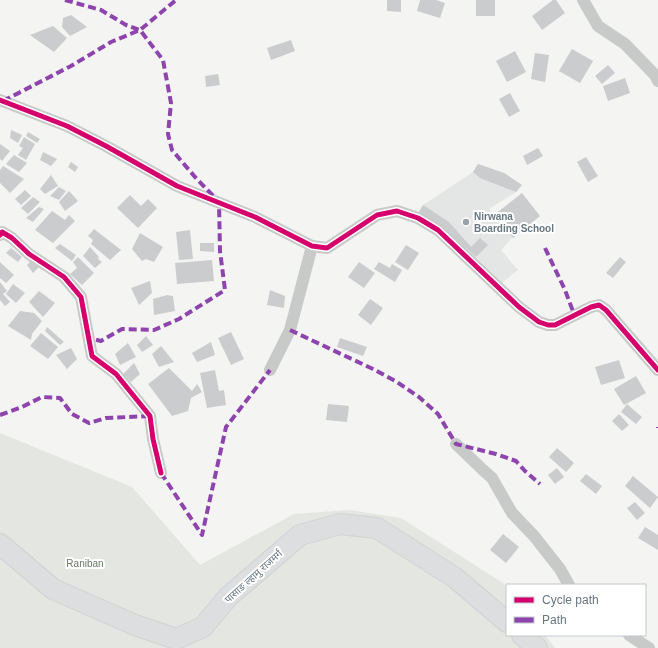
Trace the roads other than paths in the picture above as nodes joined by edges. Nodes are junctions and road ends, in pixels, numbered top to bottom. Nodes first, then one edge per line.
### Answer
1 (584, 0) edge
2 (658, 81) edge
3 (0, 100) edge
4 (0, 235) edge
5 (312, 246) junction
6 (270, 370) dead end
7 (658, 370) edge
8 (456, 444) dead end
9 (161, 473) dead end
10 (0, 544) edge
11 (568, 584) edge
12 (506, 621) edge
13 (523, 636) edge
14 (631, 636) edge
15 (537, 648) edge
16 (649, 648) edge

1 - 2 street
3 - 5 street
4 - 9 street
5 - 6 street
5 - 7 street
8 - 11 street
10 - 12 main road, पासाङ ल्हामु राजमर्ग
13 - 15 main road
14 - 16 street

